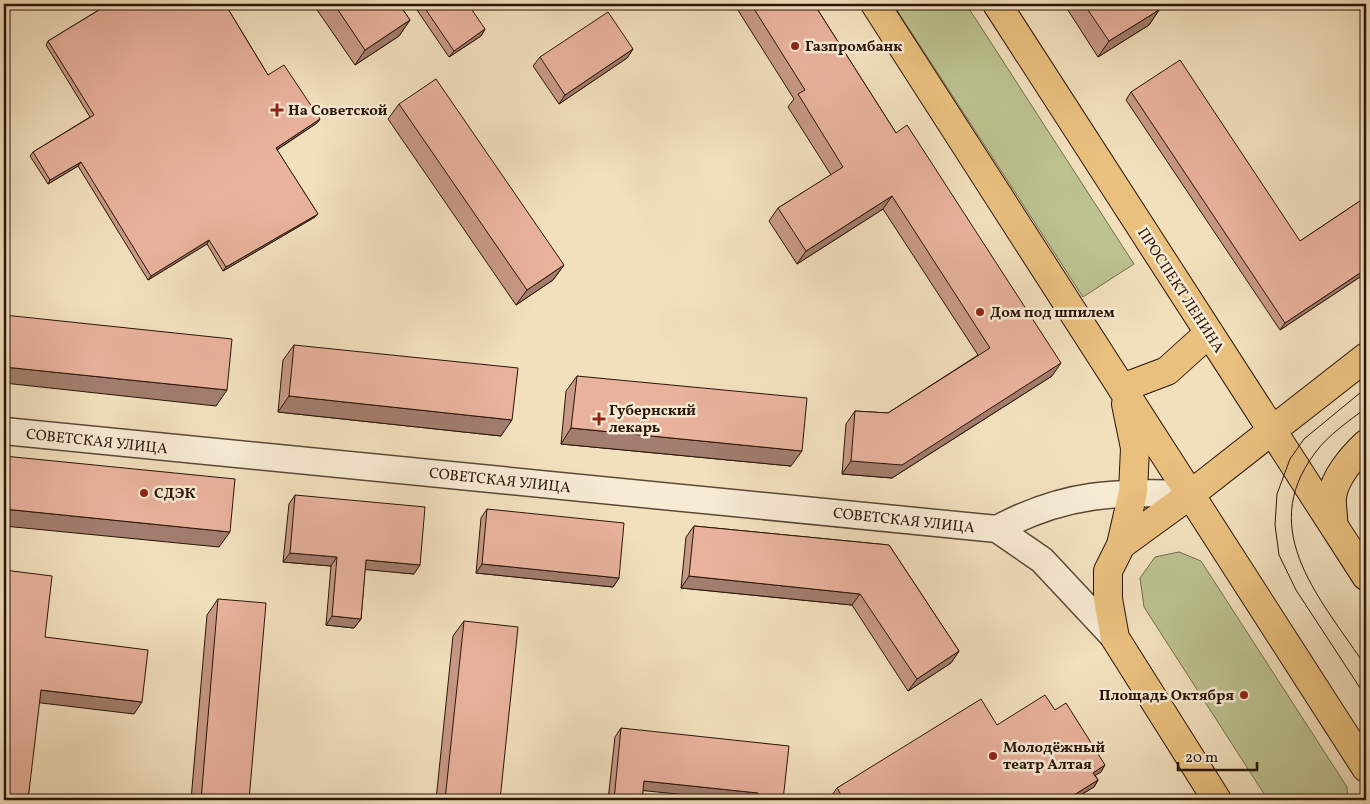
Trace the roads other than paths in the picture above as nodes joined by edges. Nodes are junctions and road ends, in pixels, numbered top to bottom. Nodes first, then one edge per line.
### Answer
1 (875, 4) edge
2 (997, 4) edge
3 (1209, 333) junction
4 (1366, 357) edge
5 (1122, 388) junction
6 (1271, 430) junction
7 (4, 431) edge
8 (1366, 444) edge
9 (1133, 492) junction
10 (1191, 494) junction
11 (1333, 524) junction
12 (997, 529) junction
13 (1121, 545) junction
14 (1366, 576) edge
15 (1115, 638) junction
16 (1366, 768) edge
17 (1217, 800) edge

1 - 5 main road
2 - 3 main road, ПРОСПЕКТ ЛЕНИНА
3 - 5 main road
3 - 6 main road, ПРОСПЕКТ ЛЕНИНА
4 - 6 main road
5 - 9 main road
5 - 10 main road
6 - 10 main road
6 - 11 main road, ПРОСПЕКТ ЛЕНИНА
7 - 12 street, СОВЕТСКАЯ УЛИЦА
8 - 11 main road
9 - 10 street
9 - 12 street
9 - 13 main road
10 - 13 main road
10 - 16 main road
11 - 14 main road, ПРОСПЕКТ ЛЕНИНА
12 - 15 street
13 - 15 main road
15 - 17 main road

